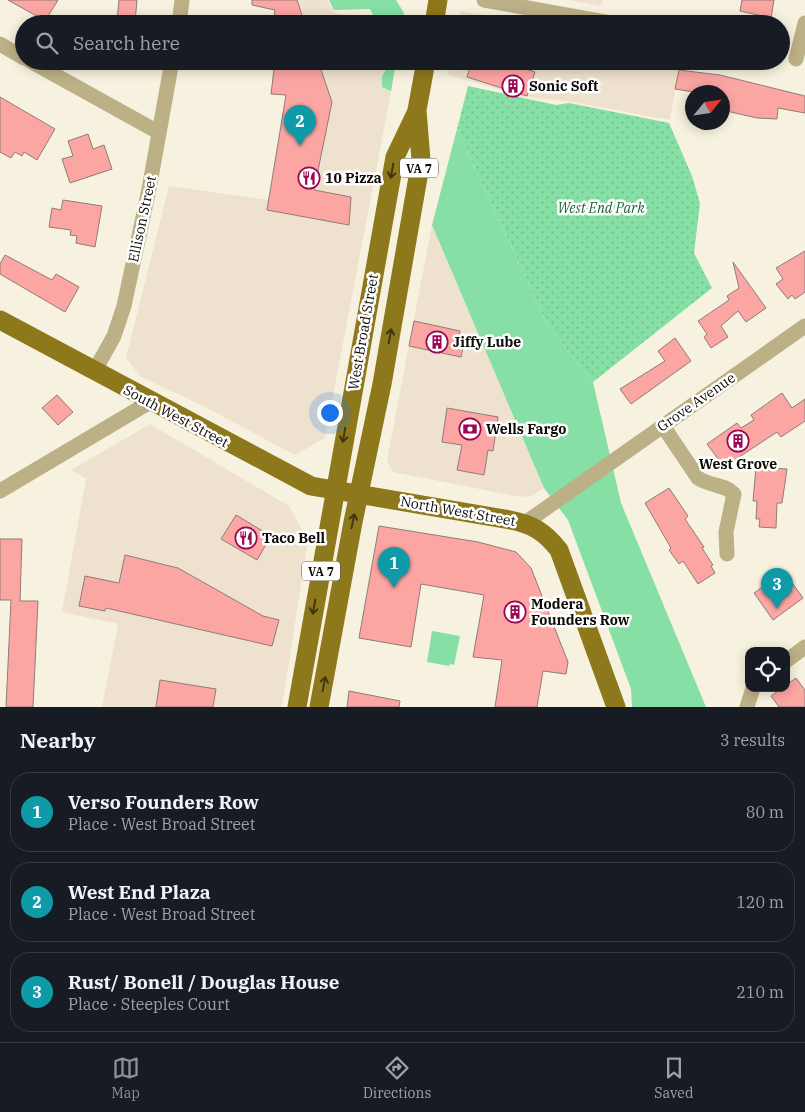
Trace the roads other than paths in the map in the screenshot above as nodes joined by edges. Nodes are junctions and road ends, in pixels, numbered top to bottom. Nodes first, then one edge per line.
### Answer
1 (182, 0) edge
2 (438, 0) edge
3 (484, 0) edge
4 (180, 15) edge
5 (436, 15) edge
6 (566, 15) edge
7 (805, 23) edge
8 (0, 44) edge
9 (15, 53) edge
10 (794, 59) edge
11 (46, 70) edge
12 (170, 70) edge
13 (424, 70) edge
14 (417, 110) junction
15 (158, 132) junction
16 (0, 320) edge
17 (805, 326) edge
18 (94, 372) junction
19 (150, 402) junction
20 (663, 426) junction
21 (335, 490) junction
22 (0, 491) edge
23 (359, 495) junction
24 (525, 523) junction
25 (727, 554) dead end
26 (805, 647) edge
27 (790, 658) edge
28 (752, 692) edge
29 (297, 707) edge
30 (319, 707) edge
31 (616, 707) edge
32 (747, 707) edge

1 - 4 street
2 - 5 main road
3 - 6 street
7 - 10 street
8 - 9 street
11 - 15 street
12 - 15 street, Ellison Street
13 - 14 main road, West Broad Street / VA 7
14 -> 21 main road, West Broad Street / VA 7
23 -> 14 main road, West Broad Street / VA 7
15 - 18 street, Ellison Street
16 - 18 main road, South West Street
17 - 20 street, Grove Avenue
18 - 19 main road, South West Street
19 - 21 main road, South West Street
19 - 22 street
20 - 24 street, Grove Avenue
20 - 25 street
21 - 23 main road, South West Street
21 -> 29 main road, West Broad Street / VA 7
23 - 24 main road, North West Street
30 -> 23 main road, West Broad Street / VA 7
24 - 31 main road, North West Street
26 - 27 street
28 - 32 street

